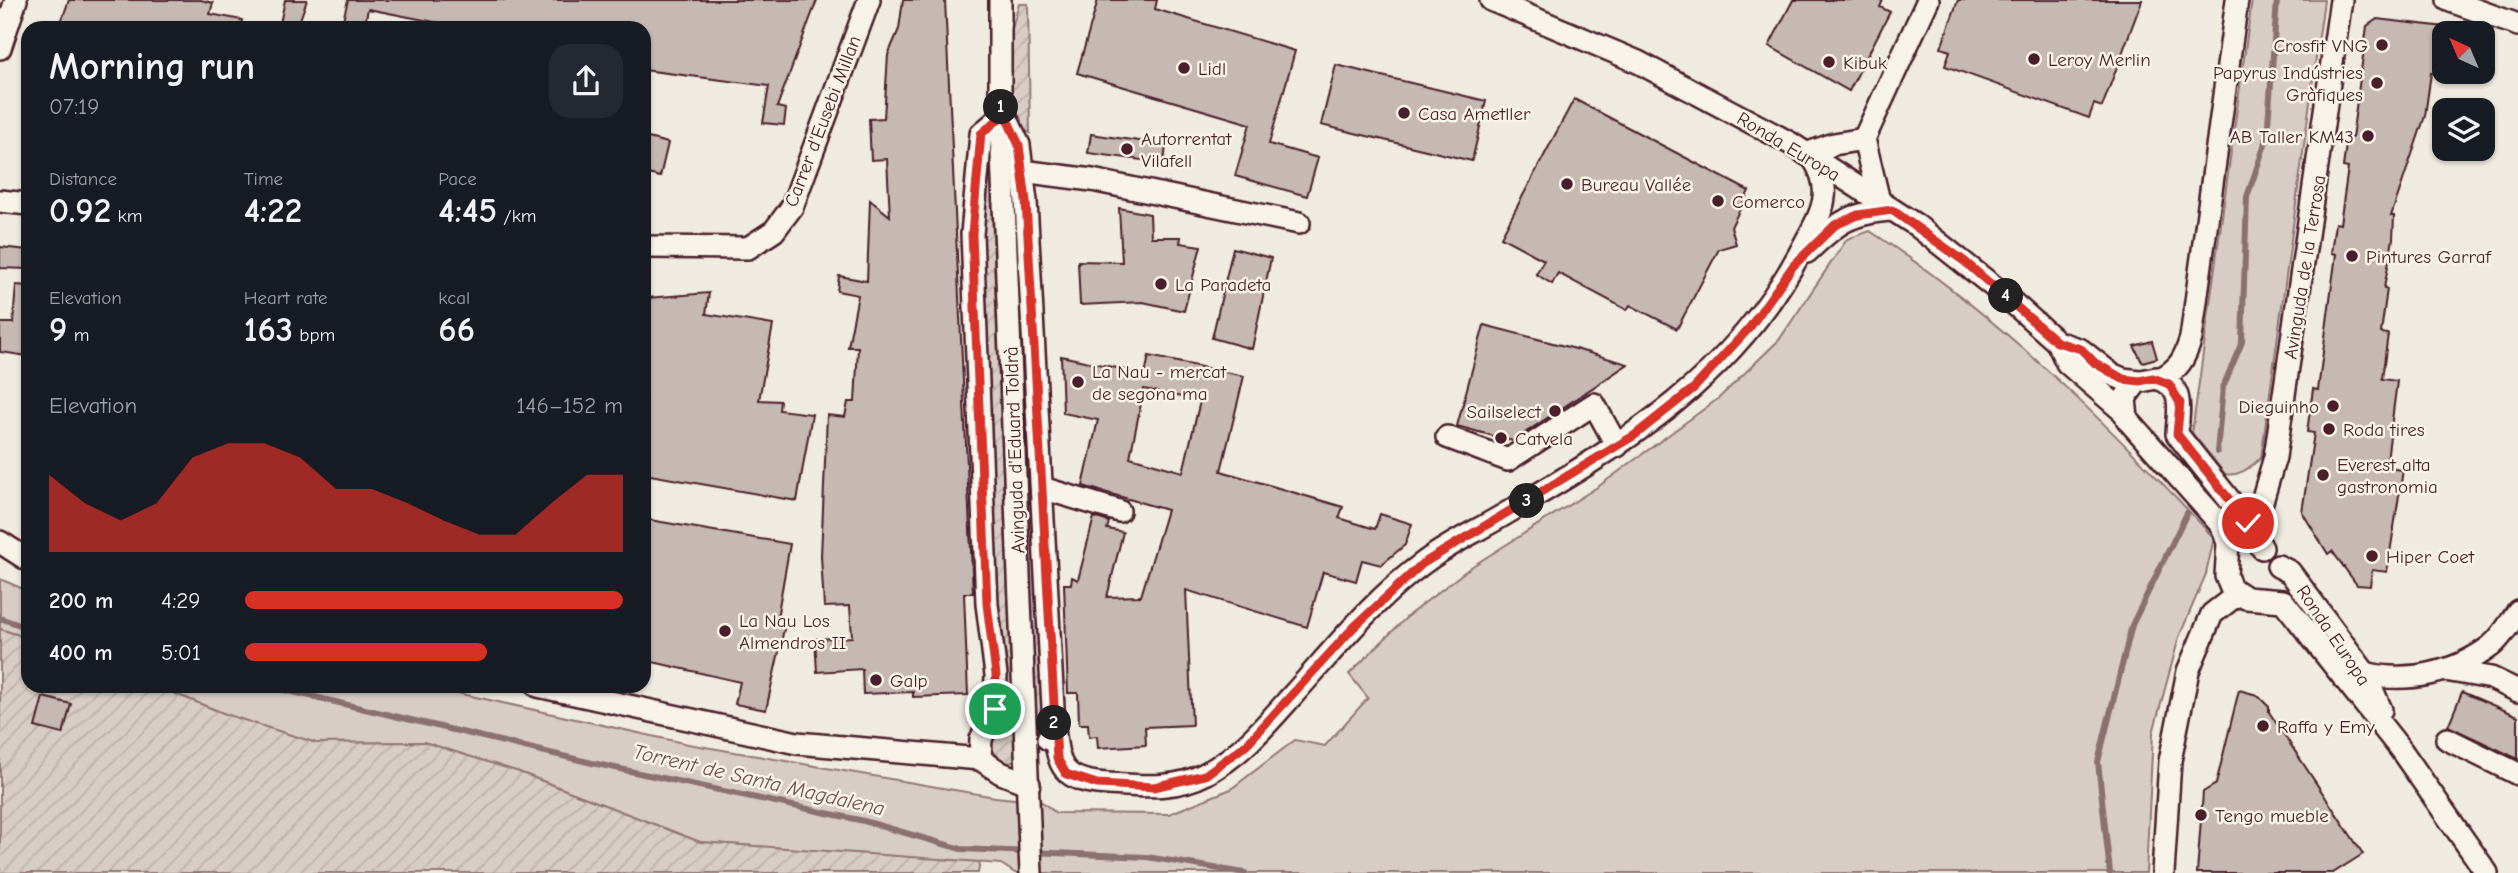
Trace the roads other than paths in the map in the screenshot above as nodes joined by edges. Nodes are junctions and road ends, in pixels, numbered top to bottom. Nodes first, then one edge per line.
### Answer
1 (16, 0) edge
2 (869, 0) edge
3 (1491, 0) edge
4 (1928, 0) edge
5 (2236, 0) edge
6 (2341, 0) edge
7 (2448, 0) edge
8 (995, 4) edge
9 (2518, 24) edge
10 (0, 48) edge
11 (1001, 110) junction
12 (1864, 139) junction
13 (1810, 156) junction
14 (1022, 170) junction
15 (0, 201) edge
16 (21, 203) edge
17 (1885, 206) junction
18 (1299, 223) dead end
19 (651, 247) edge
20 (1793, 266) junction
21 (2057, 342) junction
22 (2149, 380) junction
23 (2125, 413) junction
24 (2178, 417) junction
25 (2139, 431) junction
26 (1447, 437) dead end
27 (1617, 446) junction
28 (1042, 488) junction
29 (1119, 511) dead end
30 (2258, 540) junction
31 (0, 542) edge
32 (21, 556) edge
33 (2278, 566) junction
34 (2227, 568) junction
35 (2238, 594) junction
36 (2261, 597) junction
37 (2518, 611) edge
38 (2203, 632) junction
39 (2445, 670) junction
40 (2365, 673) junction
41 (2518, 691) edge
42 (570, 693) edge
43 (1054, 726) junction
44 (2447, 739) dead end
45 (2401, 750) junction
46 (980, 759) junction
47 (2518, 774) edge
48 (1029, 793) junction
49 (1031, 873) edge
50 (2163, 873) edge
51 (2487, 873) edge

1 - 10 street
2 - 19 street, Carrer d'Eusebi Millan
3 - 13 street, Ronda Europa
4 - 12 street
5 - 22 street
6 - 30 street, Avinguda de la Terrosa
7 - 9 street
8 - 11 street, Avinguda d'Eduard Toldrà
11 - 14 street, Avinguda d'Eduard Toldrà
11 - 46 street, Avinguda d'Eduard Toldrà
11 - 48 street, Avinguda d'Eduard Toldrà
12 - 13 street
12 - 17 street
13 - 17 street, Ronda Europa
13 - 20 street
14 - 18 street
14 - 28 street, Avinguda d'Eduard Toldrà
15 - 16 street
17 - 20 street
17 - 21 street, Ronda Europa
20 - 27 street
21 - 22 street, Ronda Europa
21 - 23 street, Ronda Europa
22 - 23 street
22 - 24 street, Ronda Europa
23 - 25 street, Ronda Europa
24 - 25 street
24 - 30 street, Ronda Europa
25 - 34 street, Ronda Europa
26 - 27 street
27 - 43 street
28 - 29 street
28 - 43 street, Avinguda d'Eduard Toldrà
30 - 33 street, Ronda Europa
30 - 34 street
31 - 32 street
33 - 36 street, Ronda Europa
33 - 40 street, Ronda Europa
34 - 35 street, Ronda Europa
34 - 38 street
35 - 36 street, Ronda Europa
35 - 38 street
36 - 45 street, Ronda Europa
37 - 39 street
38 - 50 street
39 - 40 street
39 - 41 street
40 - 45 street, Ronda Europa
42 - 46 street
43 - 48 street, Avinguda d'Eduard Toldrà
44 - 47 street
45 - 51 street, Ronda Europa
46 - 48 street
48 - 49 street, Avinguda d'Eduard Toldrà

